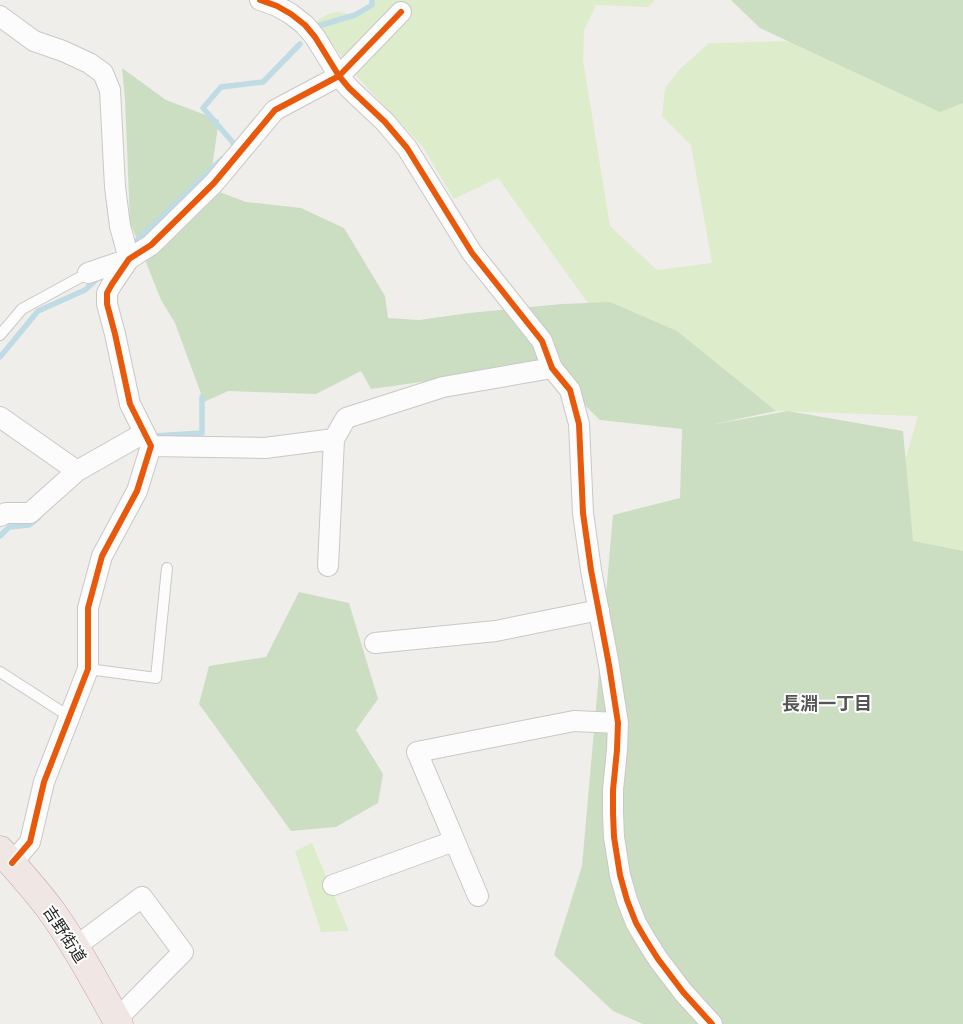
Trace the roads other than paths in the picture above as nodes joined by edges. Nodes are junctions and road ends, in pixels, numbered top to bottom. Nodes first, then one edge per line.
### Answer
1 (260, 0) edge
2 (401, 12) dead end
3 (0, 16) edge
4 (340, 76) junction
5 (128, 259) junction
6 (88, 273) joint
7 (0, 335) edge
8 (552, 368) junction
9 (0, 417) edge
10 (334, 439) junction
11 (148, 440) junction
12 (77, 471) junction
13 (0, 516) edge
14 (328, 566) dead end
15 (168, 568) dead end
16 (599, 610) junction
17 (375, 643) dead end
18 (88, 669) junction
19 (0, 672) edge
20 (70, 717) junction
21 (618, 722) junction
22 (454, 840) junction
23 (6, 857) edge
24 (333, 885) dead end
25 (478, 896) dead end
26 (75, 947) junction
27 (118, 1022) edge
28 (712, 1024) edge

1 - 4 street
2 - 4 street
3 - 5 street
4 - 5 street
4 - 8 street
5 - 6 street
5 - 11 street
6 - 7 lane
8 - 10 street
8 - 16 street
9 - 12 street
10 - 11 street
10 - 14 street
11 - 12 street
11 - 18 street
12 - 13 street
15 - 18 lane
16 - 17 street
16 - 21 street
18 - 20 street
19 - 20 lane
20 - 23 street
21 - 22 street
21 - 28 street
22 - 24 street
22 - 25 street
23 - 26 highway, 吉野街道
26 - 27 highway, 吉野街道
26 - 27 street

